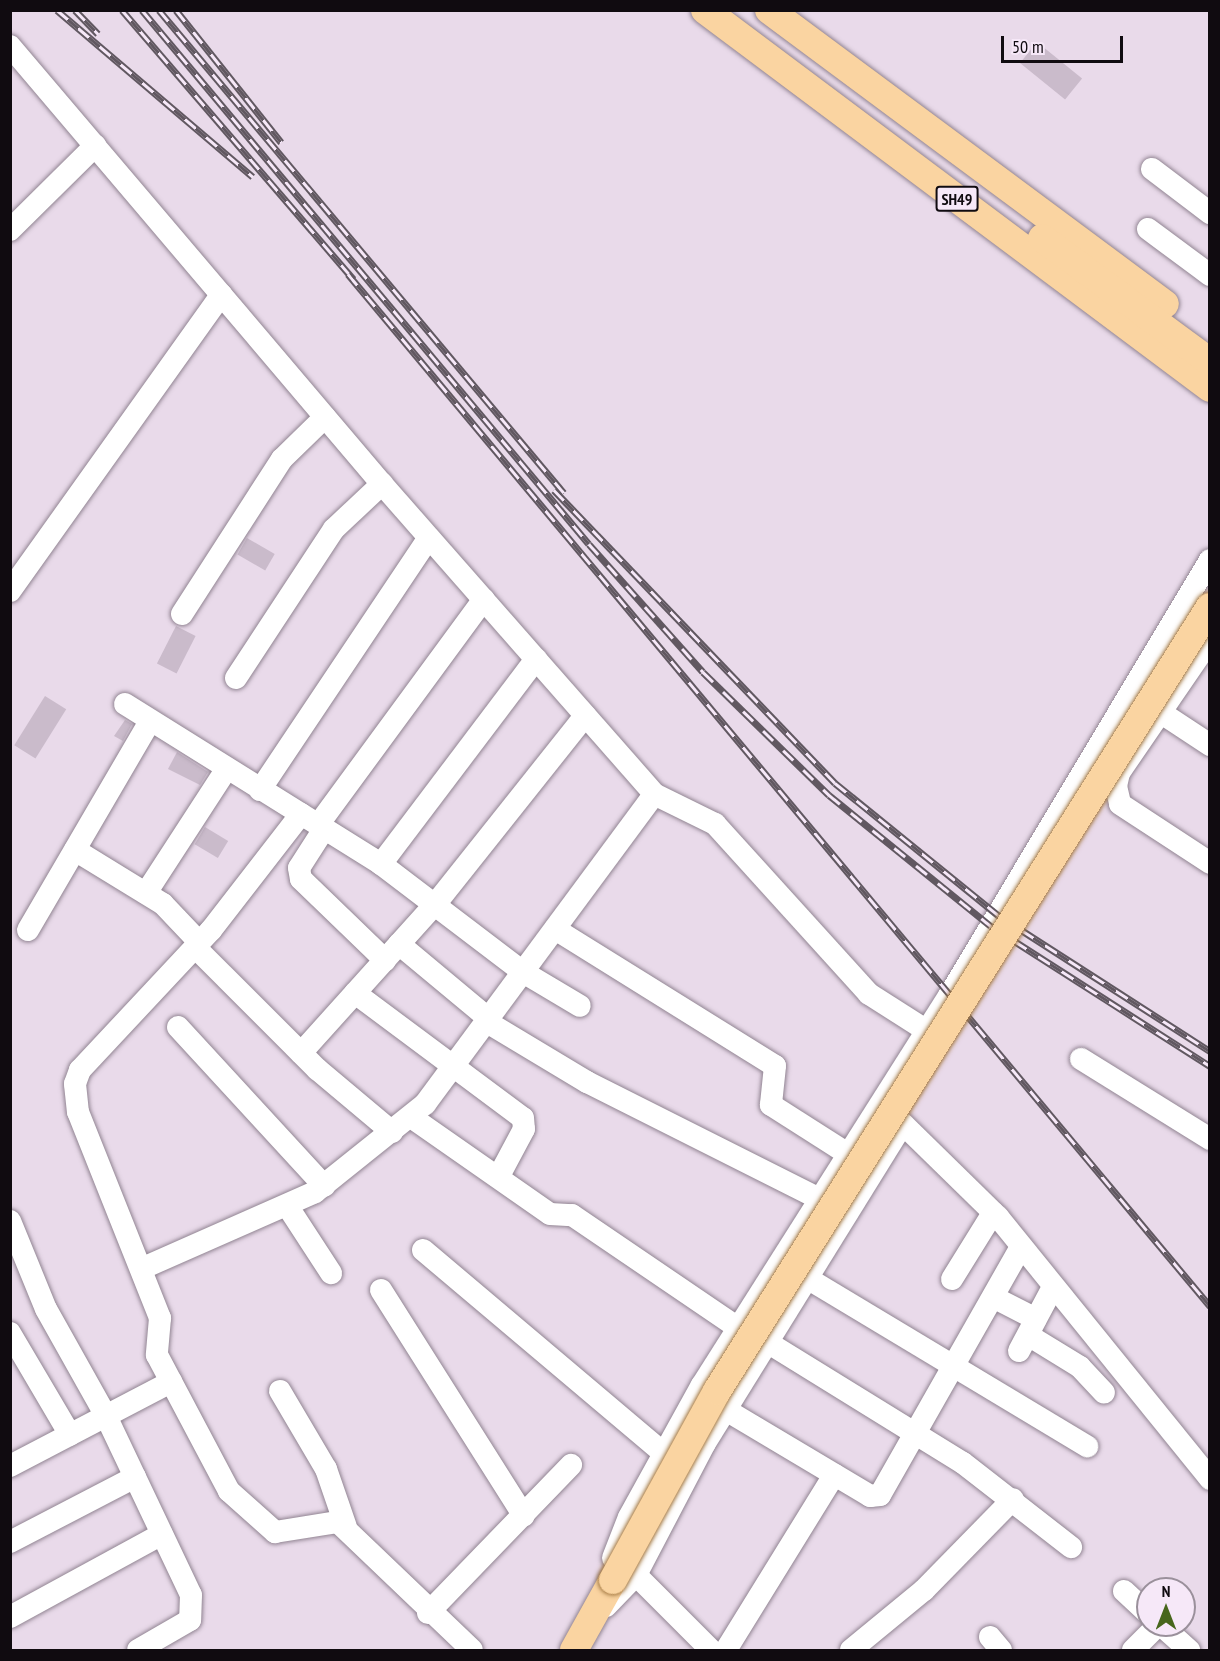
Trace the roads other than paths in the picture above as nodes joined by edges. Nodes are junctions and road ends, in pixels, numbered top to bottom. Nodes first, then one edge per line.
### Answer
1 (705, 10) edge
2 (734, 10) edge
3 (765, 20) edge
4 (10, 46) edge
5 (95, 146) junction
6 (1152, 169) dead end
7 (1209, 213) edge
8 (1148, 229) dead end
9 (10, 230) edge
10 (1209, 274) edge
11 (222, 295) junction
12 (1209, 338) edge
13 (1209, 362) edge
14 (1209, 388) edge
15 (325, 417) junction
16 (382, 484) junction
17 (429, 538) junction
18 (1209, 560) edge
19 (10, 591) edge
20 (484, 599) junction
21 (1209, 607) edge
22 (182, 614) dead end
23 (1207, 648) edge
24 (536, 659) junction
25 (236, 678) dead end
26 (125, 704) dead end
27 (1160, 712) junction
28 (585, 716) junction
29 (150, 721) junction
30 (1209, 745) edge
31 (226, 770) junction
32 (260, 790) junction
33 (654, 794) junction
34 (314, 822) junction
35 (75, 850) junction
36 (1209, 863) edge
37 (381, 864) junction
38 (146, 893) junction
39 (437, 902) junction
40 (555, 928) junction
41 (28, 930) dead end
42 (197, 945) junction
43 (392, 952) junction
44 (523, 972) junction
45 (355, 993) junction
46 (580, 1006) dead end
47 (488, 1020) junction
48 (178, 1027) dead end
49 (924, 1029) junction
50 (301, 1053) junction
51 (1080, 1059) dead end
52 (452, 1069) junction
53 (411, 1117) junction
54 (393, 1132) junction
55 (1209, 1139) edge
56 (848, 1154) junction
57 (500, 1174) junction
58 (324, 1186) junction
59 (820, 1199) junction
60 (288, 1207) junction
61 (993, 1213) junction
62 (10, 1221) edge
63 (1021, 1247) junction
64 (423, 1250) dead end
65 (143, 1268) junction
66 (331, 1273) dead end
67 (807, 1278) junction
68 (952, 1279) dead end
69 (1053, 1287) junction
70 (381, 1290) dead end
71 (993, 1297) junction
72 (738, 1328) junction
73 (10, 1333) edge
74 (1028, 1335) junction
75 (767, 1342) junction
76 (954, 1366) junction
77 (171, 1382) junction
78 (280, 1391) dead end
79 (1104, 1393) dead end
80 (115, 1410) junction
81 (726, 1410) junction
82 (70, 1435) junction
83 (918, 1435) junction
84 (1087, 1446) dead end
85 (664, 1454) junction
86 (13, 1459) edge
87 (571, 1465) dead end
88 (834, 1475) junction
89 (135, 1477) junction
90 (1209, 1479) edge
91 (1013, 1499) junction
92 (524, 1516) junction
93 (346, 1527) junction
94 (162, 1534) junction
95 (10, 1542) edge
96 (1071, 1547) dead end
97 (625, 1578) junction
98 (1124, 1591) dead end
99 (1136, 1602) edge
100 (428, 1613) junction
101 (10, 1617) edge
102 (588, 1624) junction
103 (1147, 1637) edge
104 (1173, 1637) edge
105 (462, 1647) edge
106 (138, 1650) edge
107 (574, 1650) edge
108 (711, 1650) edge
109 (726, 1650) edge
110 (851, 1650) edge
111 (1133, 1650) edge
112 (1189, 1650) edge

1 - 14 main road, SH49
2 - 3 main road, SH49
3 - 12 main road, SH49
3 - 13 main road, SH49
4 - 5 street
5 - 9 street
5 - 11 street
6 - 7 street
8 - 10 street
11 - 15 street
11 - 19 street
15 - 16 street
15 - 22 street
16 - 17 street
16 - 25 street
17 - 20 street
17 - 32 street
18 - 49 street
20 - 24 street
20 - 34 street
21 - 97 main road, bridge
23 - 27 street
24 - 28 street
24 - 37 street
26 - 29 street
27 - 30 street
27 - 36 street
28 - 33 street
28 - 39 street
29 - 31 street
29 - 35 street
31 - 32 street
31 - 38 street
32 - 34 street
33 - 40 street
33 - 49 street
34 - 37 street
34 - 42 street
34 - 43 street
35 - 38 street
35 - 41 street
37 - 39 street
38 - 42 street
39 - 43 street
39 - 44 street
40 - 44 street
40 - 56 street
42 - 50 street
42 - 65 street
43 - 45 street
43 - 47 street
44 - 46 street
44 - 47 street
45 - 50 street
45 - 52 street
47 - 52 street
47 - 59 street
48 - 58 street
49 - 56 street
50 - 54 street
51 - 55 street
52 - 53 street
52 - 57 street
53 - 54 street
53 - 57 street
54 - 58 street
56 - 59 street
57 - 72 street
58 - 60 street
59 - 72 street
60 - 65 street
60 - 66 street
61 - 63 street
61 - 67 street
61 - 68 street
62 - 80 street
63 - 69 street
63 - 71 street
64 - 85 street
65 - 77 street
67 - 75 street
67 - 76 street
69 - 74 street
69 - 90 street
70 - 92 street
71 - 74 street
71 - 76 street
72 - 85 street
73 - 82 street
74 - 79 street
75 - 81 street
75 - 83 street
76 - 83 street
76 - 84 street
77 - 80 street
77 - 93 street
78 - 93 street
80 - 82 street
80 - 89 street
81 - 88 street
81 - 97 street
82 - 86 street
83 - 88 street
83 - 91 street
85 - 102 street
87 - 92 street
88 - 109 street
89 - 94 street
89 - 95 street
91 - 96 street
91 - 110 street
92 - 100 street
93 - 100 street
94 - 101 street
94 - 106 street
97 - 102 main road
97 - 108 street
98 - 99 street
100 - 105 street
102 - 107 main road
103 - 111 street
104 - 112 street

